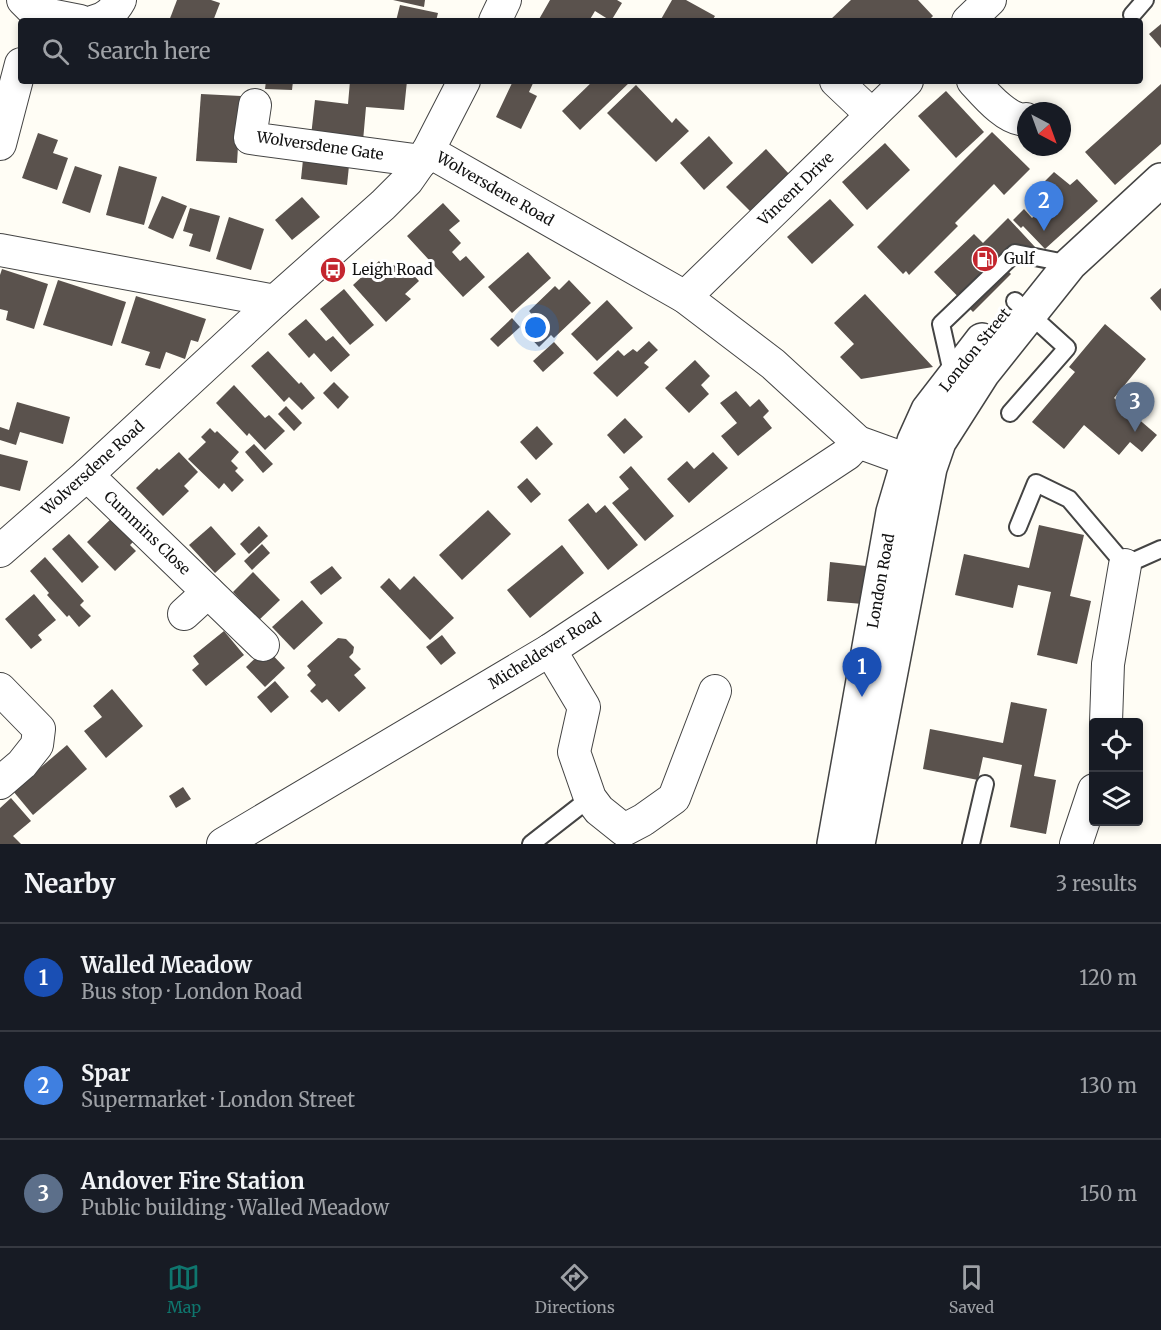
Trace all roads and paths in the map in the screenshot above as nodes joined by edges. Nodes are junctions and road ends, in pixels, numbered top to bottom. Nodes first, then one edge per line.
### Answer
1 (120, 0) edge
2 (505, 0) edge
3 (990, 0) edge
4 (1145, 0) edge
5 (30, 11) edge
6 (1132, 15) dead end
7 (65, 18) edge
8 (104, 18) edge
9 (496, 18) edge
10 (971, 18) edge
11 (18, 75) edge
12 (462, 84) edge
13 (839, 84) edge
14 (904, 84) edge
15 (976, 84) edge
16 (255, 105) dead end
17 (872, 115) junction
18 (1017, 119) edge
19 (0, 144) edge
20 (425, 156) junction
21 (1161, 180) edge
22 (0, 250) edge
23 (1070, 264) junction
24 (685, 297) junction
25 (275, 301) junction
26 (1023, 308) junction
27 (953, 376) junction
28 (1010, 413) dead end
29 (858, 442) junction
30 (919, 465) junction
31 (87, 475) junction
32 (1018, 527) dead end
33 (1161, 549) edge
34 (0, 551) edge
35 (1125, 565) junction
36 (208, 592) junction
37 (184, 615) dead end
38 (263, 645) dead end
39 (550, 650) junction
40 (0, 689) edge
41 (715, 691) dead end
42 (1106, 718) edge
43 (0, 783) edge
44 (985, 784) dead end
45 (590, 798) junction
46 (1089, 805) edge
47 (623, 837) edge
48 (223, 844) edge
49 (531, 844) edge
50 (834, 844) edge
51 (858, 844) edge
52 (971, 844) edge
53 (1076, 844) edge

1 - 8 street
2 - 9 street
3 - 10 street
4 - 6 lane
5 - 7 street
11 - 19 street
12 - 20 street
13 - 17 street
14 - 17 street, Vincent Drive
15 - 18 street
16 - 20 street, Wolversdene Gate
17 - 24 street, Vincent Drive
20 - 24 street, Wolversdene Road
20 - 25 street, Wolversdene Road
21 - 23 street, London Street
22 - 25 street
23 - 26 street, London Street
23 - 27 lane
24 - 29 street, Wolversdene Road
25 - 31 street, Wolversdene Road
26 - 27 street, London Street
26 - 28 lane
26 - 30 street, London Street
27 - 30 street, London Street
29 - 30 street, Wolversdene Road
29 - 39 street, Micheldever Road
30 - 50 street, London Road
30 - 51 street, London Road
31 - 34 street, Wolversdene Road
31 - 36 street, Cummins Close
32 - 35 lane
33 - 35 lane
35 - 42 street
36 - 37 street
36 - 38 street, Cummins Close
39 - 45 street
39 - 48 street, Micheldever Road
40 - 43 street
41 - 47 street
44 - 52 lane
45 - 47 street
45 - 49 lane
46 - 53 street

